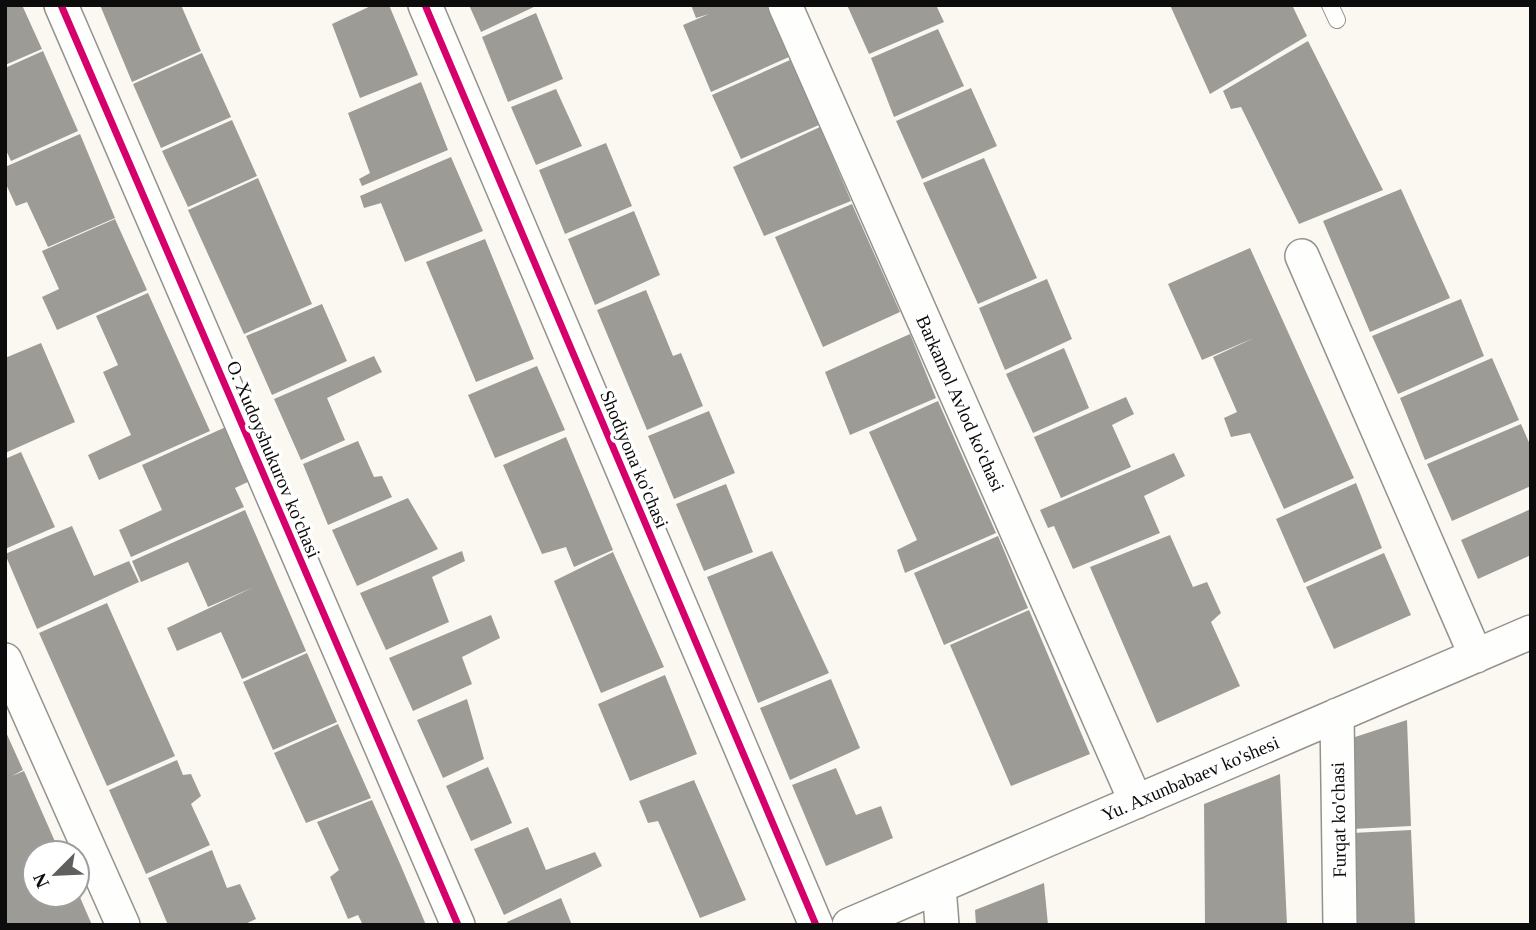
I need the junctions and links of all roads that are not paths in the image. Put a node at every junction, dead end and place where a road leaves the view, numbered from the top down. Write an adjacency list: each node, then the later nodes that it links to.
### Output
1 (61, 5): 12 (street, O. Xudoyshukurov ko'chasi)
2 (425, 5): 13 (street, Shodiyona ko'chasi)
3 (785, 5): 9 (street, Barkamol Avlod ko'chasi)
4 (1303, 256): 6 (street)
5 (1531, 632): 6 (street, Yu. Axunbabaev ko'shesi)
6 (1476, 656): 8 (street, Yu. Axunbabaev ko'shesi)
7 (5, 660): 11 (street)
8 (1337, 715): 9 (street, Yu. Axunbabaev ko'shesi); 16 (street, Furqat ko'chasi)
9 (1136, 802): 10 (street, Yu. Axunbabaev ko'shesi)
10 (939, 887): 14 (street, Yu. Axunbabaev ko'shesi); 15 (street)
11 (123, 925)
12 (458, 925)
13 (816, 925)
14 (849, 925)
15 (943, 925)
16 (1340, 925)

